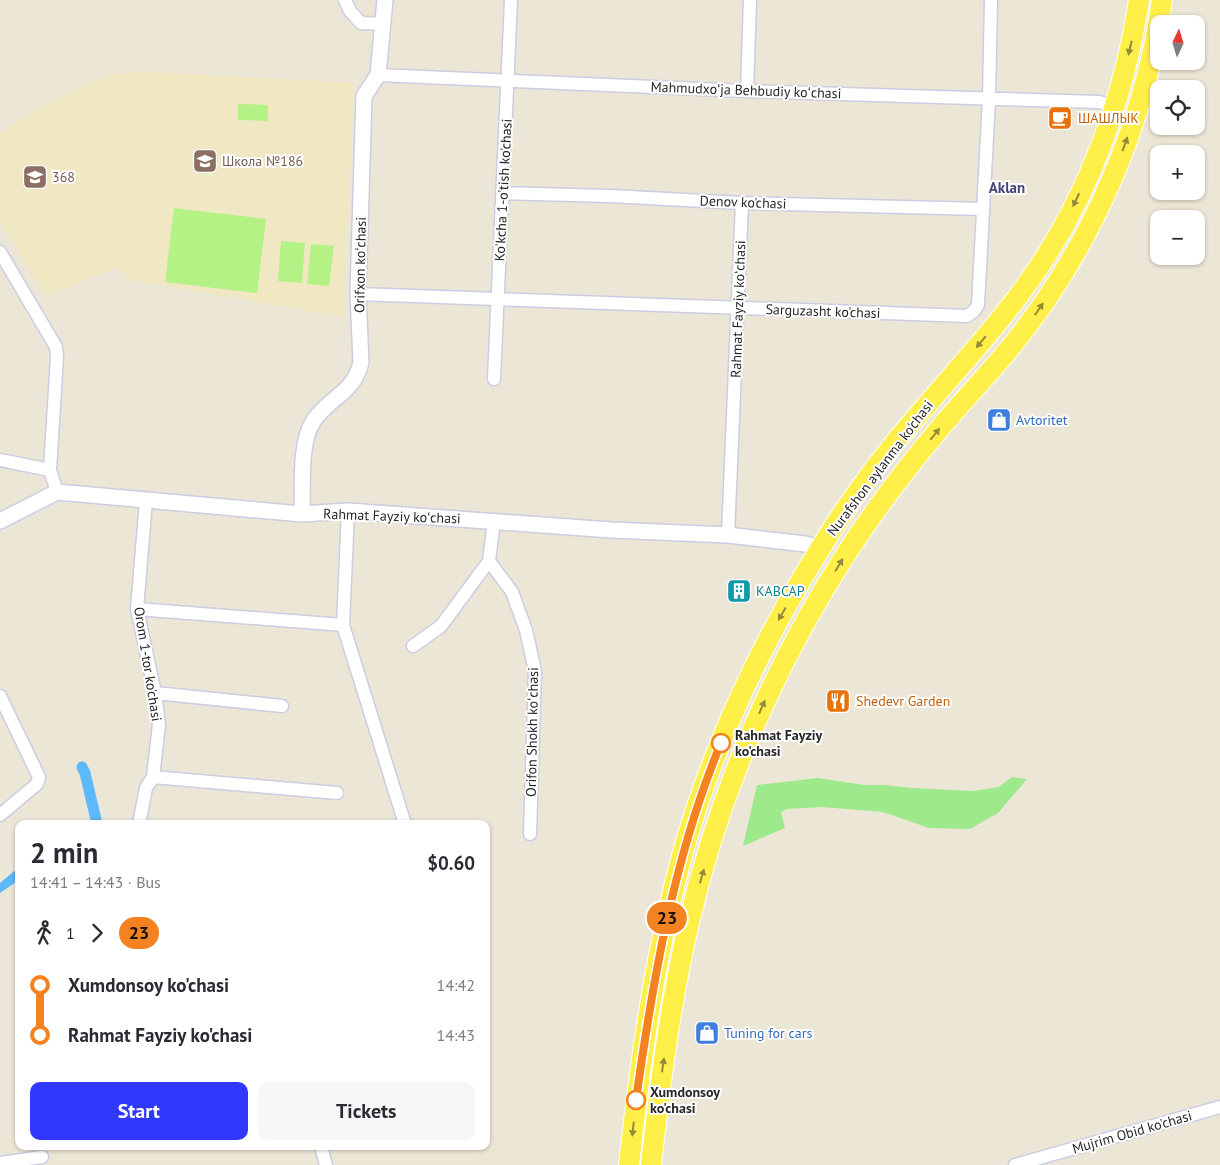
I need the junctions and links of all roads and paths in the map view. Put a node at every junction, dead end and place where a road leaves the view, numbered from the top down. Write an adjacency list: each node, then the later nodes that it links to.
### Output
1 (345, 0): 8 (street)
2 (385, 0): 8 (street, Orifxon koʻchasi)
3 (511, 0): 10 (street, Ko'kcha 1-o'tish ko'chasi)
4 (750, 0): 11 (street)
5 (992, 0): 12 (street, Sarguzasht ko'chasi)
6 (1139, 0): 13 (main road, Nurafshon aylanma ko'chasi, one-way to 13)
7 (1162, 0): 15 (main road, Nurafshon aylanma ko'chasi, one-way to 7)
8 (384, 24): 9 (street, Orifxon koʻchasi)
9 (378, 75): 10 (street, Mahmudxoʻja Behbudiy koʻchasi); 22 (street, Orifxon koʻchasi)
10 (508, 81): 11 (street, Mahmudxoʻja Behbudiy koʻchasi); 16 (street, Ko'kcha 1-o'tish ko'chasi)
11 (747, 91): 12 (street, Mahmudxoʻja Behbudiy koʻchasi)
12 (989, 99): 13 (street, Mahmudxoʻja Behbudiy koʻchasi); 18 (street, Sarguzasht ko'chasi)
13 (1114, 106): 14 (main road, Nurafshon aylanma ko'chasi)
14 (1091, 168): 15 (main road); 20 (main road, Nurafshon aylanma ko'chasi, one-way to 20)
15 (1111, 178): 21 (main road, Nurafshon aylanma ko'chasi)
16 (503, 193): 17 (street, Denov ko'chasi); 23 (street, Ko'kcha 1-o'tish ko'chasi)
17 (742, 203): 18 (street, Denov ko'chasi); 24 (street, Rahmat Fayziy koʻchasi)
18 (983, 209): 24 (street, Sarguzasht ko'chasi)
19 (0, 252): 27 (street)
20 (1033, 276): 21 (main road); 35 (main road, Nurafshon aylanma ko'chasi, one-way to 35)
21 (1052, 289): 45 (main road, Nurafshon aylanma ko'chasi, one-way to 21)
22 (358, 294): 23 (street, Sarguzasht ko'chasi); 31 (street, Orifxon koʻchasi)
23 (499, 300): 24 (street, Sarguzasht ko'chasi); 25 (street, Ko'kcha 1-o'tish ko'chasi)
24 (738, 308): 34 (street, Rahmat Fayziy koʻchasi)
25 (494, 379)
26 (0, 460): 27 (street)
27 (50, 470): 28 (street)
28 (57, 492): 29 (street, Rahmat Fayziy koʻchasi); 32 (street)
29 (146, 501): 31 (street, Rahmat Fayziy koʻchasi); 37 (street, Orom 1-tor ko'chasi)
30 (348, 512): 31 (street, Rahmat Fayziy koʻchasi); 33 (street, Rahmat Fayziy koʻchasi); 38 (street)
31 (302, 514)
32 (0, 521)
33 (494, 521): 34 (street, Rahmat Fayziy koʻchasi); 36 (street)
34 (728, 535): 35 (street, Rahmat Fayziy koʻchasi)
35 (820, 548): 43 (main road, Nurafshon aylanma ko'chasi, one-way to 43)
36 (489, 561): 39 (street); 50 (street, Orifon Shokh koʻchasi)
37 (137, 609): 38 (street); 40 (street, Orom 1-tor ko'chasi)
38 (343, 625): 49 (street)
39 (413, 646)
40 (155, 693): 42 (street); 44 (street, Orom 1-tor ko'chasi)
41 (0, 696): 47 (street)
42 (282, 706)
43 (708, 774): 45 (main road); 51 (main road, Nurafshon aylanma ko'chasi)
44 (153, 777): 46 (street); 48 (street, Orom 1-tor ko'chasi)
45 (733, 782): 52 (main road, Nurafshon aylanma ko'chasi, one-way to 45)
46 (336, 793)
47 (0, 815)
48 (140, 820)
49 (404, 820)
50 (530, 834)
51 (646, 1032): 52 (main road); 58 (main road, Nurafshon aylanma ko'chasi, one-way to 58)
52 (667, 1034): 59 (main road, Nurafshon aylanma ko'chasi, one-way to 52)
53 (1220, 1107): 60 (street, Mujrim Obid ko'chasi)
54 (322, 1150): 57 (street)
55 (42, 1157): 56 (street)
56 (0, 1163)
57 (326, 1165)
58 (629, 1165)
59 (651, 1165)
60 (1015, 1165)

